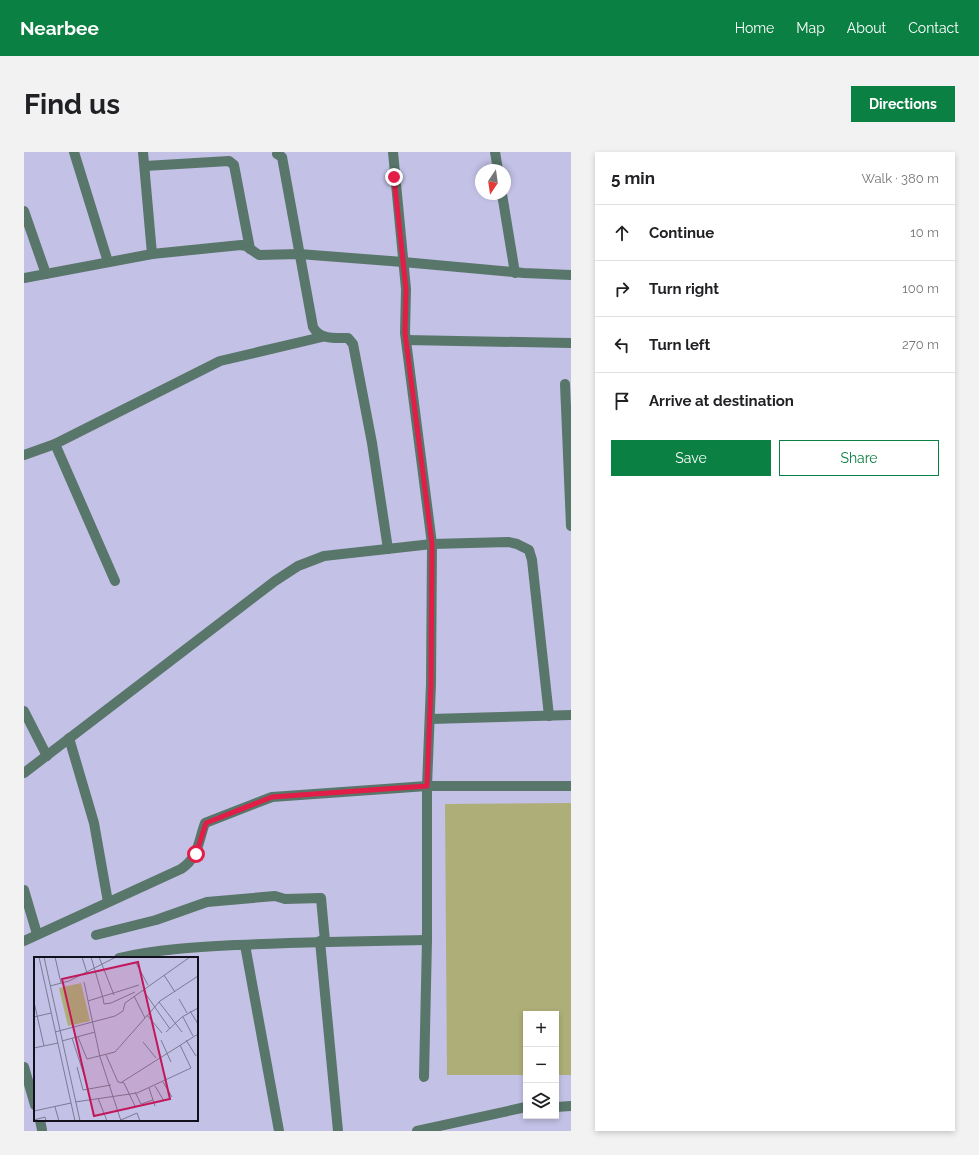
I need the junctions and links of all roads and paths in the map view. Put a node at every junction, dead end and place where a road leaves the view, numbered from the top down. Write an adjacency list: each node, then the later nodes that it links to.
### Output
1 (74, 152): 13 (street)
2 (144, 152): 7 (street)
3 (393, 152): 14 (street)
4 (495, 152): 6 (street)
5 (277, 154): 12 (street)
6 (497, 164)
7 (145, 166): 10 (street); 11 (street)
8 (503, 200): 15 (street)
9 (24, 211): 16 (street)
10 (250, 249): 11 (street); 12 (street)
11 (152, 254): 13 (street)
12 (298, 254): 14 (street); 19 (street)
13 (108, 262): 16 (street)
14 (403, 262): 15 (street); 20 (street)
15 (515, 273): 17 (street)
16 (46, 274): 18 (street)
17 (571, 275)
18 (24, 278)
19 (322, 337): 23 (street); 27 (street)
20 (406, 340): 21 (street); 26 (street)
21 (571, 343)
22 (565, 384): 25 (street)
23 (55, 444): 24 (street); 28 (street)
24 (24, 455)
25 (571, 526)
26 (432, 544): 27 (street); 30 (street); 32 (street)
27 (388, 549): 33 (street)
28 (115, 581)
29 (24, 711): 34 (street)
30 (549, 716): 31 (street); 32 (street)
31 (571, 716)
32 (430, 719): 36 (street)
33 (69, 738): 34 (street); 39 (street)
34 (46, 756): 35 (street)
35 (24, 773)
36 (427, 786): 37 (street); 39 (street); 42 (street)
37 (571, 786)
38 (24, 890): 40 (street)
39 (108, 902): 40 (street)
40 (37, 934): 43 (street)
41 (96, 935): 44 (street)
42 (426, 940): 44 (street); 48 (street)
43 (24, 941)
44 (322, 941): 45 (street); 54 (street)
45 (245, 945): 46 (street); 53 (street)
46 (123, 957)
47 (24, 1067): 49 (street)
48 (424, 1077)
49 (34, 1102)
50 (559, 1106): 51 (street)
51 (571, 1106)
52 (523, 1108): 55 (street)
53 (279, 1131)
54 (338, 1131)
55 (417, 1131)

